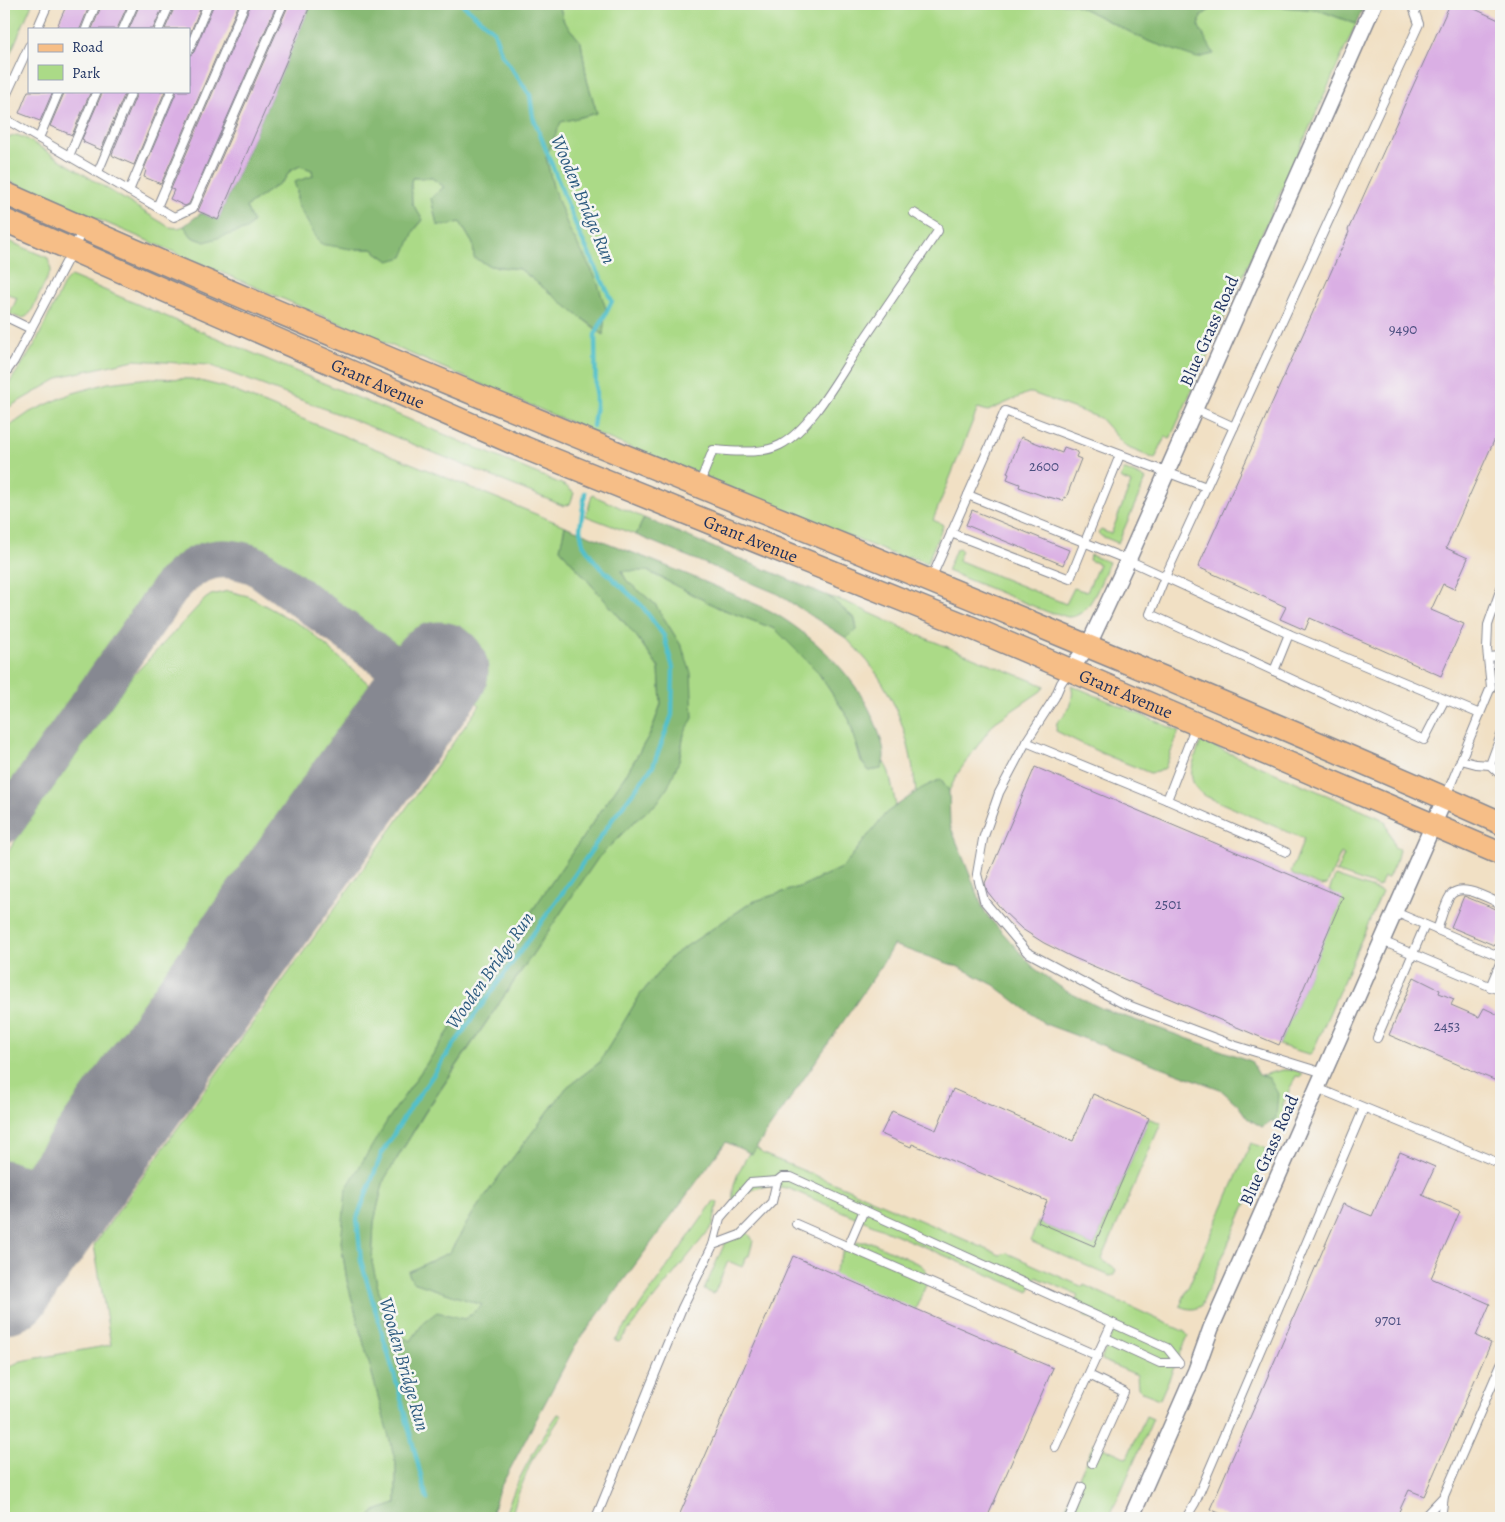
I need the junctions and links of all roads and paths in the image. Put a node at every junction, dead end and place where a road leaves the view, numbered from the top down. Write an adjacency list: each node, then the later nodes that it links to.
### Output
1 (48, 4): 10 (lane)
2 (96, 4): 11 (lane)
3 (134, 4): 12 (lane)
4 (170, 4): 13 (lane)
5 (208, 4): 15 (lane)
6 (245, 4): 28 (lane)
7 (283, 4): 28 (lane)
8 (1374, 4): 36 (street, Blue Grass Road)
9 (1412, 4): 37 (lane)
10 (37, 28)
11 (86, 28)
12 (123, 28)
13 (159, 28)
14 (28, 48): 20 (lane)
15 (190, 48)
16 (59, 92): 23 (lane)
17 (97, 92): 24 (lane)
18 (132, 92): 25 (lane)
19 (171, 92): 26 (lane)
20 (4, 100)
21 (4, 110): 22 (lane)
22 (5, 123): 23 (lane)
23 (39, 138): 24 (lane)
24 (69, 156): 25 (lane)
25 (98, 172): 26 (lane)
26 (129, 191): 28 (lane)
27 (4, 193): 31 (main road, Grant Avenue)
28 (157, 207)
29 (914, 213): 40 (lane)
30 (4, 220): 32 (main road, Grant Avenue)
31 (84, 229): 32 (lane); 40 (main road, Grant Avenue)
32 (73, 251): 34 (lane); 53 (main road, Grant Avenue)
33 (4, 316): 34 (lane)
34 (31, 329): 35 (lane)
35 (4, 375)
36 (1195, 409): 37 (lane); 39 (street, Blue Grass Road)
37 (1234, 427): 41 (lane)
38 (1120, 455): 39 (lane); 42 (lane); 44 (lane)
39 (1166, 473): 41 (lane); 45 (street, Blue Grass Road)
40 (698, 487): 47 (main road, Grant Avenue)
41 (1206, 487): 46 (lane)
42 (968, 495): 43 (lane); 44 (lane)
43 (952, 533): 44 (lane); 47 (lane)
44 (1084, 542): 45 (lane)
45 (1128, 560): 46 (lane); 50 (street, Blue Grass Road)
46 (1165, 577): 49 (lane); 54 (lane)
47 (930, 581): 50 (main road, Grant Avenue)
48 (1501, 590): 52 (lane)
49 (1289, 634): 54 (lane); 55 (lane)
50 (1088, 646): 53 (street, Blue Grass Road); 63 (main road, Grant Avenue)
51 (1501, 656): 52 (lane)
52 (1488, 657): 56 (lane)
53 (1070, 670): 57 (main road, Grant Avenue); 59 (lane)
54 (1274, 671): 55 (lane)
55 (1444, 701): 56 (lane)
56 (1480, 714): 60 (lane)
57 (1196, 724): 64 (lane); 66 (main road, Grant Avenue)
58 (1501, 735): 61 (lane)
59 (1026, 742): 64 (lane); 80 (lane)
60 (1461, 760): 61 (lane); 63 (lane)
61 (1490, 764): 62 (lane)
62 (1501, 775)
63 (1445, 798): 65 (main road, Grant Avenue); 66 (street, Blue Grass Road)
64 (1167, 800): 67 (lane)
65 (1501, 822)
66 (1434, 824): 68 (main road, Grant Avenue); 70 (street, Blue Grass Road)
67 (1286, 852)
68 (1501, 854)
69 (1501, 904): 72 (lane)
70 (1395, 912): 71 (lane); 73 (street, Blue Grass Road)
71 (1425, 925): 72 (lane); 74 (lane)
72 (1437, 930): 75 (lane)
73 (1382, 941): 74 (lane); 80 (street, Blue Grass Road)
74 (1413, 954): 77 (lane); 79 (lane)
75 (1501, 957)
76 (1501, 962): 77 (lane)
77 (1490, 987): 78 (lane)
78 (1501, 991)
79 (1377, 1038)
80 (1324, 1073): 81 (street, Blue Grass Road)
81 (1317, 1088): 82 (lane); 94 (street, Blue Grass Road)
82 (1364, 1108): 83 (lane); 103 (lane)
83 (1501, 1164)
84 (777, 1181): 85 (lane); 87 (lane); 87 (lane)
85 (864, 1210): 88 (lane); 89 (lane)
86 (796, 1224): 88 (lane)
87 (713, 1245): 100 (lane)
88 (848, 1247): 91 (lane)
89 (1112, 1323): 90 (lane); 92 (lane)
90 (1106, 1338): 91 (lane); 92 (lane)
91 (1098, 1356): 95 (lane)
92 (1179, 1364): 94 (lane)
93 (1501, 1364): 99 (lane)
94 (1196, 1370): 102 (street, Blue Grass Road)
95 (1089, 1374): 96 (lane); 97 (lane)
96 (1054, 1447)
97 (1092, 1463)
98 (1082, 1487): 101 (lane)
99 (1444, 1496): 104 (lane); 105 (lane)
100 (596, 1518)
101 (1069, 1518)
102 (1131, 1518)
103 (1186, 1518)
104 (1423, 1518)
105 (1441, 1518)

